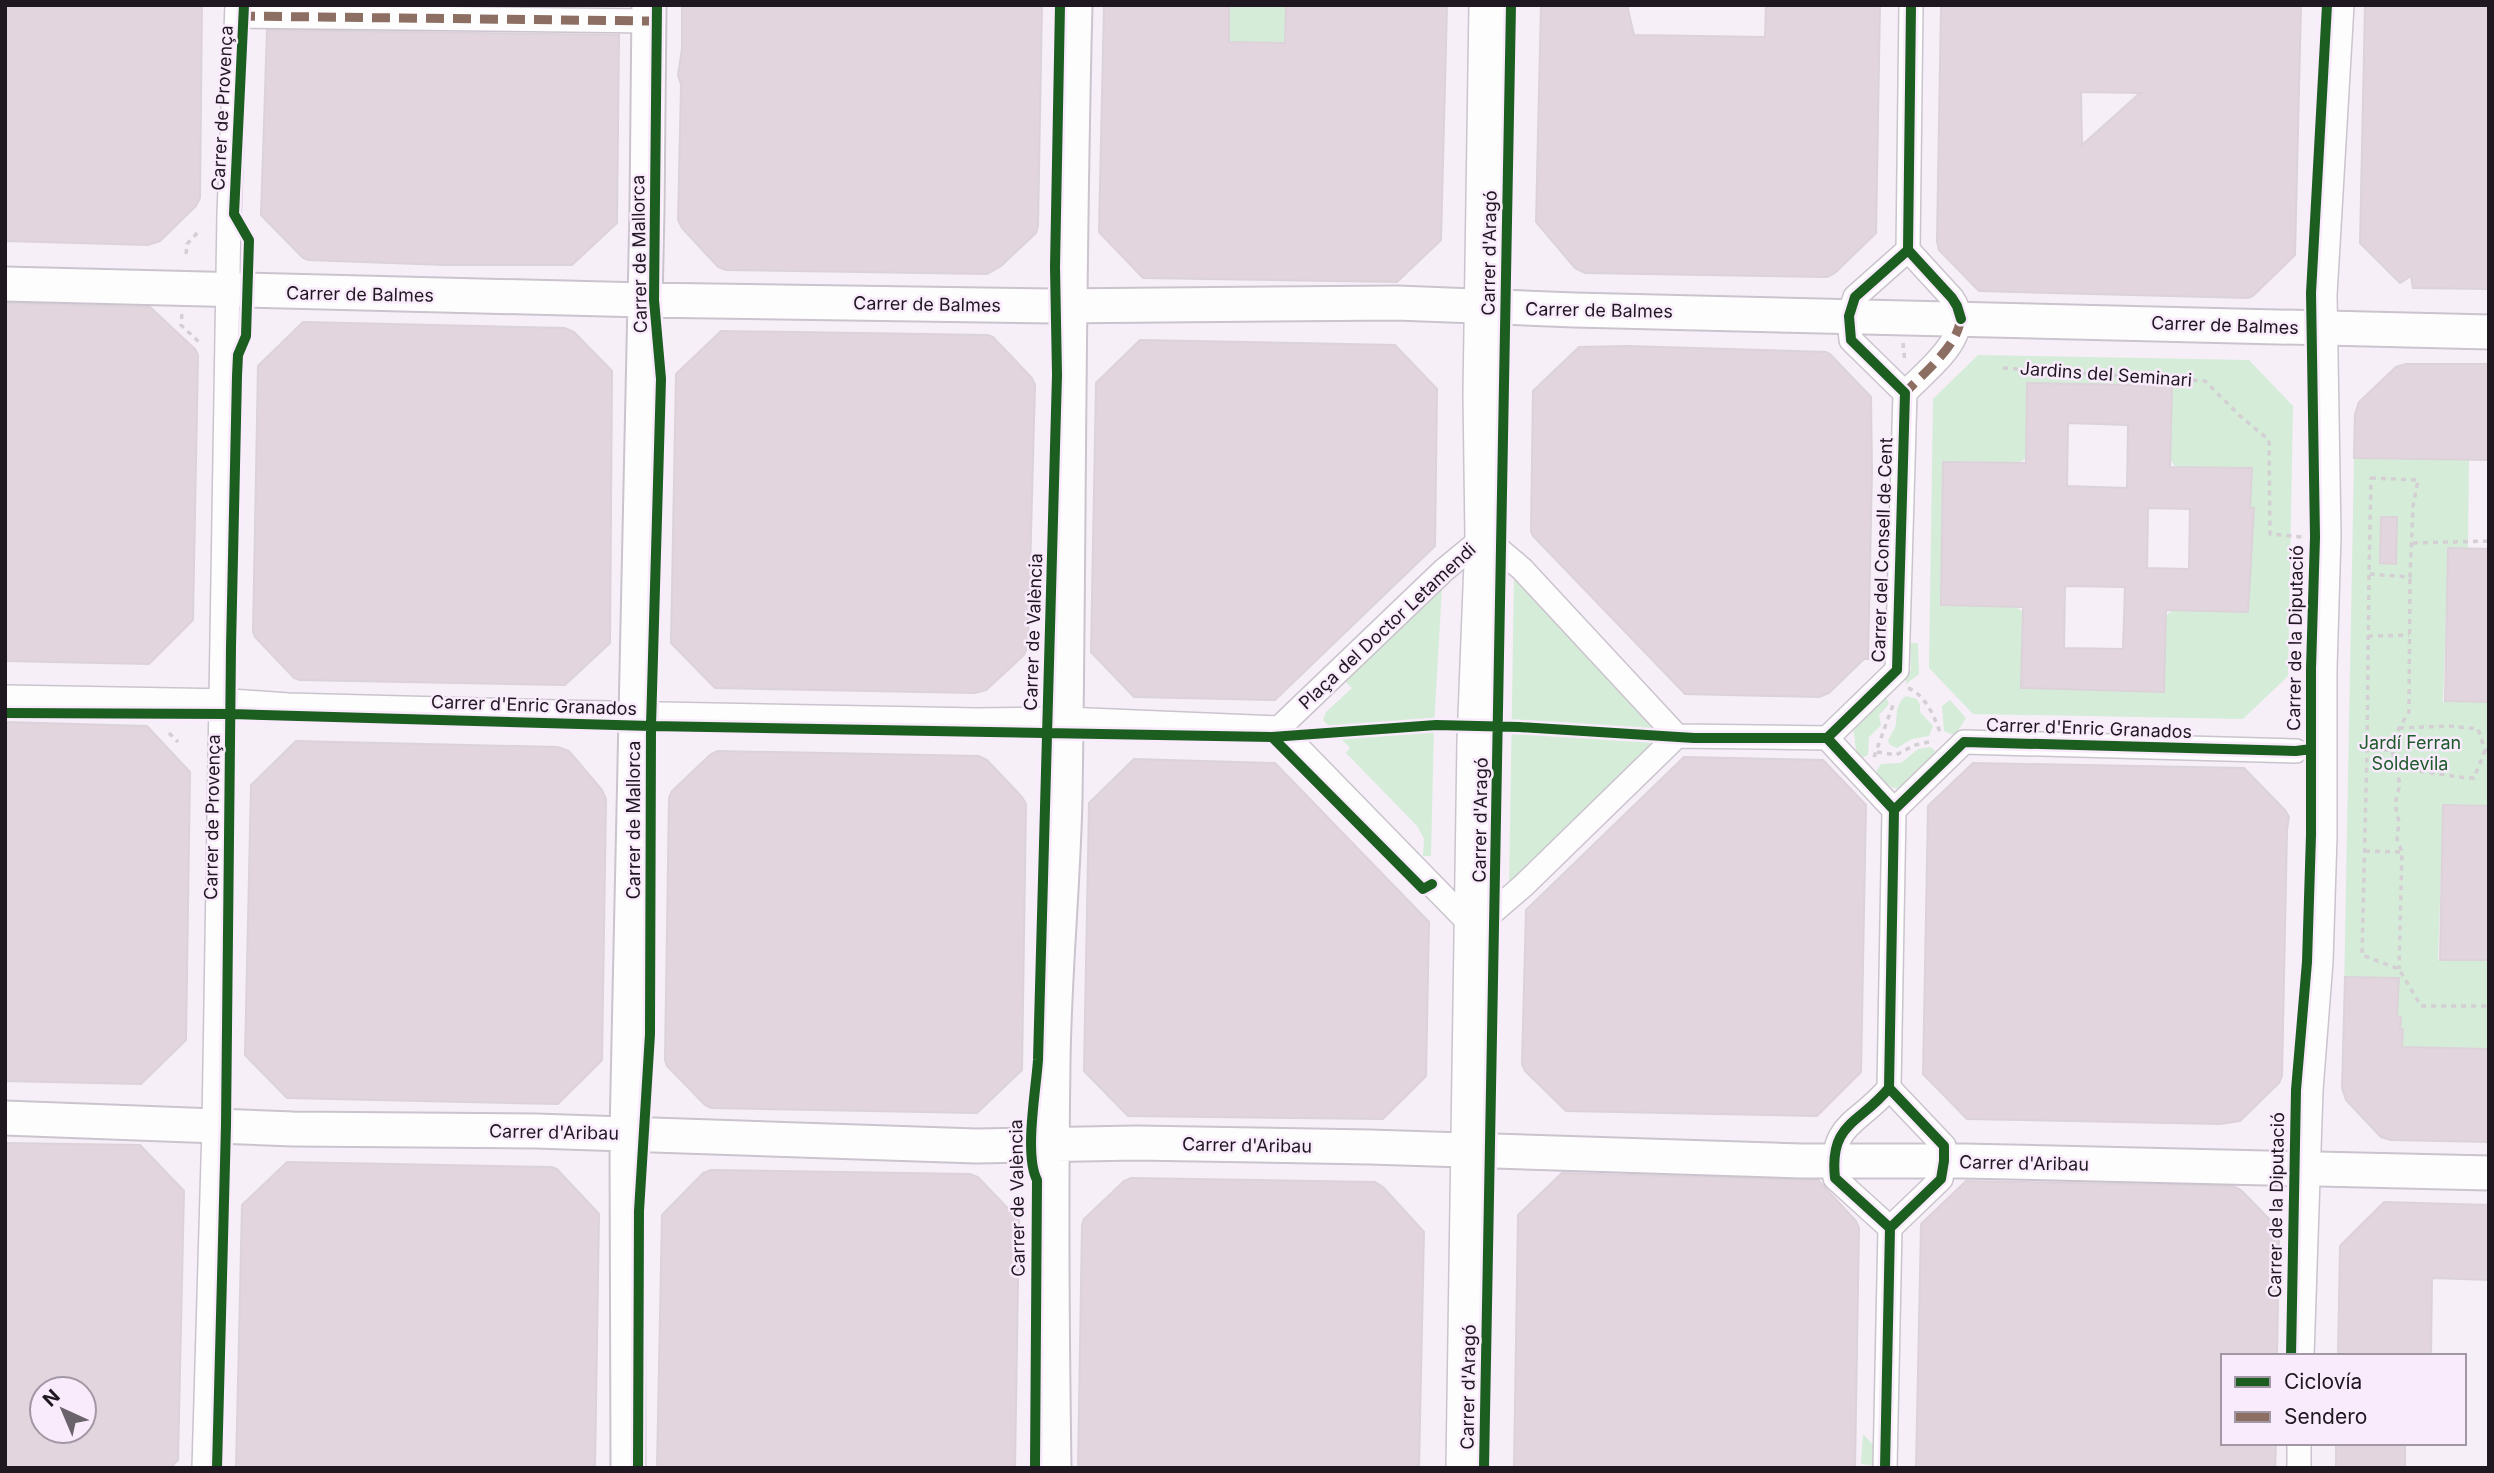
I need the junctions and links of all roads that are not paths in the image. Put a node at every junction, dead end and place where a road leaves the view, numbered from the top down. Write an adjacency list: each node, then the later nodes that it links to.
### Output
1 (1075, 5): 11 (main road, Carrer de València)
2 (1488, 5): 12 (main road, Carrer d'Aragó)
3 (1911, 5): 7 (street)
4 (2342, 5): 14 (street, Carrer de la Diputació)
5 (237, 11): 6 (street); 9 (street, Carrer de Provença)
6 (649, 13): 10 (main road, Carrer de Mallorca)
7 (1900, 257): 13 (street); 15 (street)
8 (5, 284): 9 (main road, Carrer de Balmes)
9 (228, 290): 10 (main road, Carrer de Balmes); 20 (street, Carrer de Provença)
10 (645, 300): 11 (main road, Carrer de Balmes); 21 (main road, Carrer de Mallorca)
11 (1069, 306): 12 (main road, Carrer de Balmes); 22 (main road, Carrer de València)
12 (1483, 307): 13 (main road, Carrer de Balmes); 18 (main road, Carrer d'Aragó)
13 (1849, 316): 15 (main road, Carrer de Balmes); 17 (street)
14 (2325, 327): 15 (main road, Carrer de Balmes); 16 (main road, Carrer de Balmes); 37 (street, Carrer de la Diputació)
15 (1958, 329): 17 (street)
16 (2489, 332)
17 (1905, 393): 25 (street, Carrer del Consell de Cent)
18 (1484, 537): 23 (street, Plaça del Doctor Letamendi); 24 (street, Plaça del Doctor Letamendi); 28 (main road, Carrer d'Aragó)
19 (5, 697): 20 (street, Carrer d'Enric Granados)
20 (220, 701): 21 (street, Carrer d'Enric Granados); 31 (street, Carrer de Provença)
21 (635, 712): 22 (street, Carrer d'Enric Granados); 32 (main road, Carrer de Mallorca)
22 (1065, 719): 23 (street, Carrer d'Enric Granados); 33 (main road, Carrer de València)
23 (1279, 727): 28 (street)
24 (1678, 736): 25 (street); 28 (street)
25 (1827, 738): 27 (street)
26 (2295, 751): 27 (street, Carrer d'Enric Granados)
27 (1894, 810): 29 (street)
28 (1474, 928): 34 (main road, Carrer d'Aragó)
29 (1889, 1088): 35 (street); 36 (street)
30 (5, 1118): 31 (main road, Carrer d'Aribau)
31 (214, 1126): 32 (main road, Carrer d'Aribau); 42 (street, Carrer de Provença)
32 (627, 1134): 33 (main road, Carrer d'Aribau); 43 (main road, Carrer de Mallorca)
33 (1053, 1143): 34 (main road, Carrer d'Aribau); 44 (main road, Carrer de València)
34 (1470, 1150): 35 (main road, Carrer d'Aribau); 45 (main road, Carrer d'Aragó)
35 (1835, 1161): 36 (main road, Carrer d'Aribau); 39 (street)
36 (1944, 1161): 37 (main road, Carrer d'Aribau); 39 (street)
37 (2308, 1170): 38 (main road, Carrer d'Aribau); 40 (street, Carrer de la Diputació)
38 (2489, 1173)
39 (1890, 1228): 46 (street)
40 (2302, 1354)
41 (2299, 1445): 47 (street)
42 (204, 1468)
43 (628, 1468)
44 (1054, 1468)
45 (1465, 1468)
46 (1885, 1468)
47 (2299, 1468)

